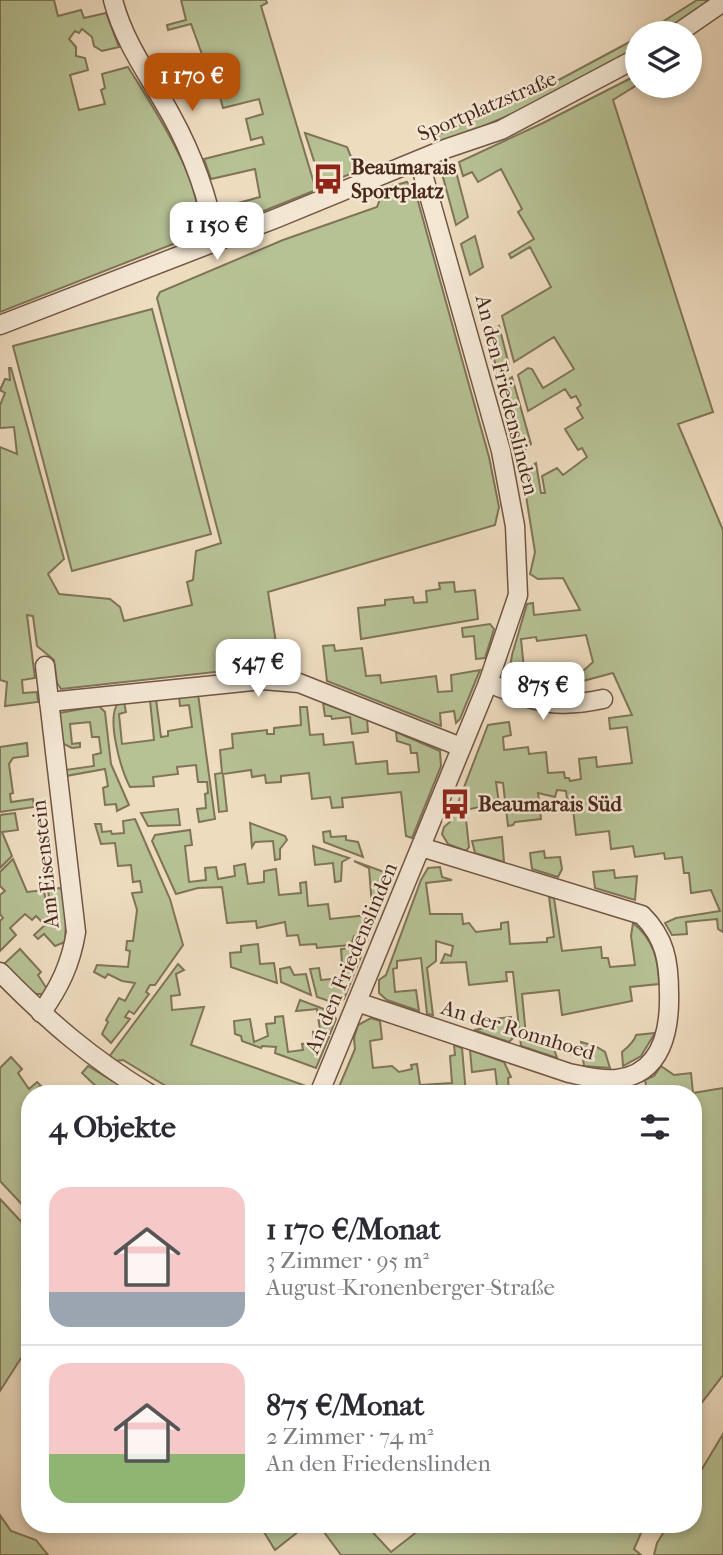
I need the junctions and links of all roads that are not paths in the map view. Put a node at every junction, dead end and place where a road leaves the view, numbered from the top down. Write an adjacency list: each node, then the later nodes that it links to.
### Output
1 (113, 0): 6 (street)
2 (723, 2): 3 (street)
3 (695, 21)
4 (625, 64): 5 (street, Sportplatzstraße)
5 (419, 160): 6 (street, Sportplatzstraße); 9 (street, An den Friedenslinden)
6 (216, 241): 7 (street, Sportplatzstraße)
7 (0, 325)
8 (45, 666): 11 (street, Am Eisenstein)
9 (488, 683): 10 (street); 12 (street, An den Friedenslinden)
10 (603, 699)
11 (49, 702): 12 (street); 16 (street, Am Eisenstein)
12 (461, 747): 13 (street, An den Friedenslinden)
13 (421, 848): 15 (street, An den Friedenslinden); 15 (street, An der Ronnhoed)
14 (0, 972): 16 (street)
15 (358, 1002): 18 (street, An den Friedenslinden)
16 (41, 1013): 17 (street)
17 (135, 1085)
18 (323, 1085)

